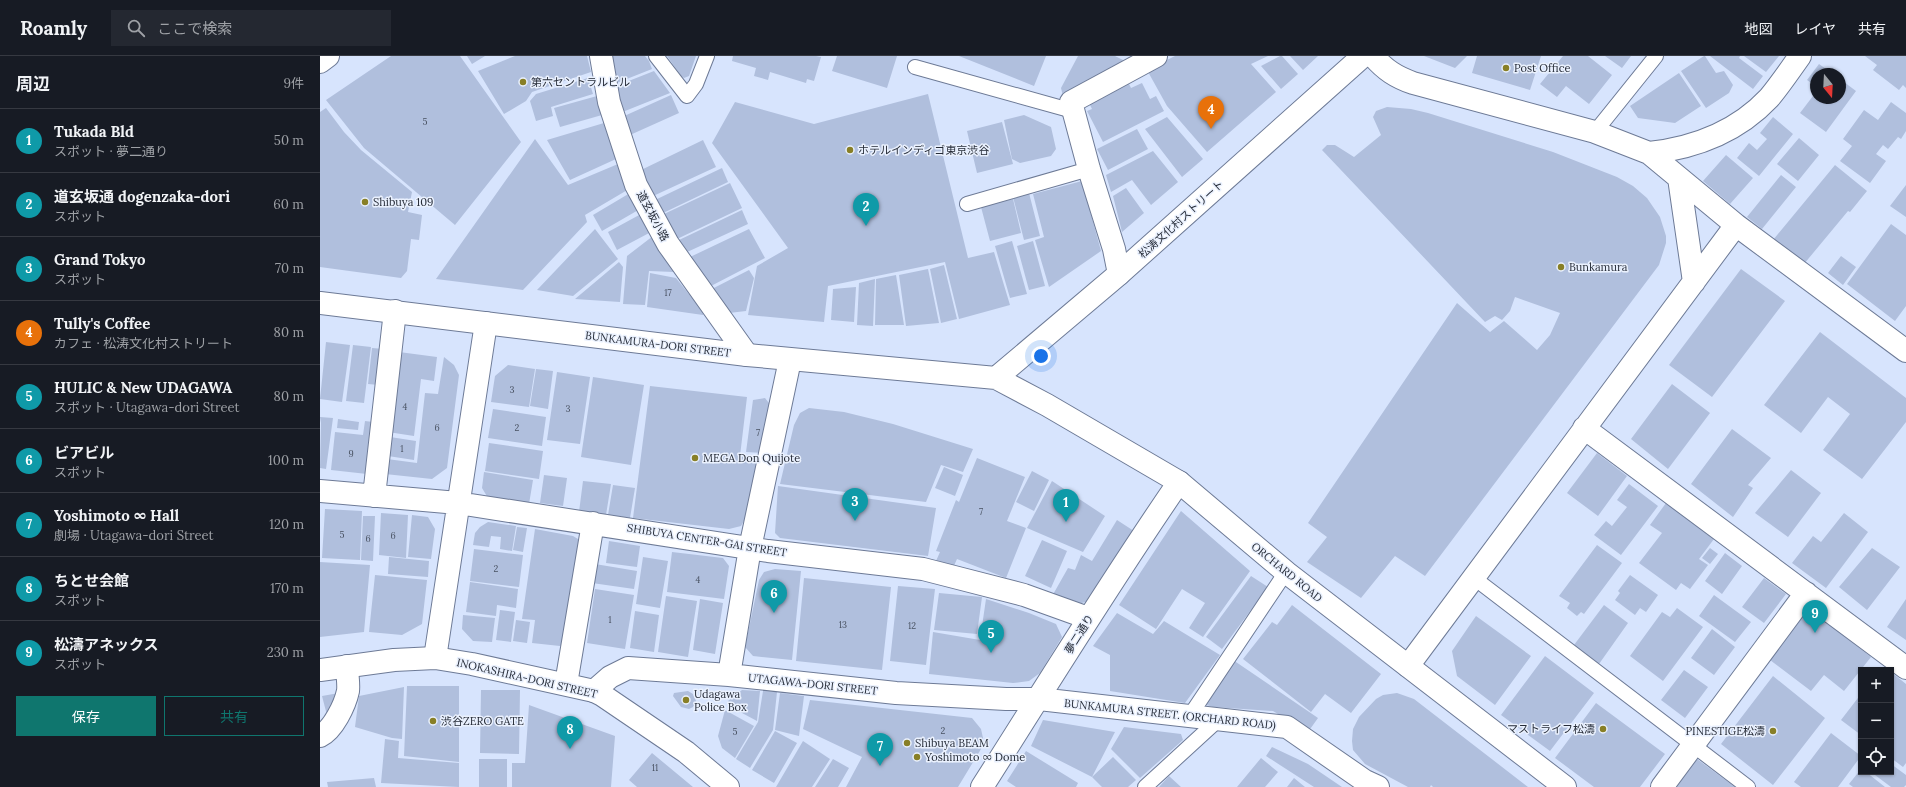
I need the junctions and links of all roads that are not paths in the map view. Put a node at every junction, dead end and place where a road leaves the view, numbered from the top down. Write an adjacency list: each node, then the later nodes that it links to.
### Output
1 (328, 56): 10 (street)
2 (601, 56): 25 (street, 道玄坂小路)
3 (656, 56): 4 (lane)
4 (707, 56)
5 (1363, 56): 19 (street, 松涛文化村ストリート)
6 (1373, 56): 13 (street)
7 (1656, 56): 13 (lane)
8 (1800, 56): 14 (street)
9 (1150, 57): 12 (street)
10 (320, 62)
11 (915, 67): 12 (lane)
12 (1073, 111): 15 (street)
13 (1595, 132): 14 (street)
14 (1649, 154): 16 (street)
15 (1089, 170): 17 (lane); 19 (street)
16 (1679, 178): 18 (street); 20 (street)
17 (967, 204)
18 (1736, 225): 20 (street); 24 (street)
19 (1119, 274): 27 (street, 松涛文化村ストリート)
20 (1694, 282): 28 (street)
21 (320, 303): 22 (street, BUNKAMURA-DORI STREET)
22 (395, 311): 23 (street, BUNKAMURA-DORI STREET); 31 (street)
23 (486, 323): 25 (street, BUNKAMURA-DORI STREET); 32 (street)
24 (1906, 351)
25 (747, 355): 26 (street, BUNKAMURA-DORI STREET)
26 (790, 360): 27 (street, BUNKAMURA-DORI STREET); 34 (street)
27 (996, 378): 29 (street, ORCHARD ROAD)
28 (1584, 428): 36 (street); 37 (street)
29 (1179, 482): 35 (street, ORCHARD ROAD); 38 (street, 夢二通り)
30 (320, 491): 31 (street, SHIBUYA CENTER-GAI STREET)
31 (374, 496): 32 (street, SHIBUYA CENTER-GAI STREET)
32 (458, 503): 33 (street, SHIBUYA CENTER-GAI STREET); 39 (street)
33 (593, 523): 34 (street, SHIBUYA CENTER-GAI STREET); 45 (street)
34 (750, 548): 38 (street, SHIBUYA CENTER-GAI STREET); 44 (street)
35 (1286, 572): 41 (street, ORCHARD ROAD); 48 (lane)
36 (1474, 578): 41 (street); 51 (lane)
37 (1806, 593): 42 (street); 51 (street)
38 (1088, 618): 47 (street, 夢二通り)
39 (436, 658): 40 (street, INOKASHIRA-DORI STREET); 45 (street, INOKASHIRA-DORI STREET)
40 (346, 666): 43 (street, INOKASHIRA-DORI STREET); 50 (street)
41 (1408, 666): 56 (street, ORCHARD ROAD)
42 (1906, 668)
43 (320, 670)
44 (729, 675): 46 (street, UTAGAWA-DORI STREET); 47 (street, UTAGAWA-DORI STREET)
45 (566, 684): 46 (street, INOKASHIRA-DORI STREET)
46 (594, 691): 54 (street, INOKASHIRA-DORI STREET)
47 (1039, 699): 48 (street, BUNKAMURA STREET. (ORCHARD ROAD)); 52 (street, 夢二通り)
48 (1189, 717): 49 (street, BUNKAMURA STREET. (ORCHARD ROAD))
49 (1218, 720): 53 (street, BUNKAMURA STREET. (ORCHARD ROAD)); 55 (lane)
50 (320, 736)
51 (1693, 746): 57 (street); 58 (lane)
52 (988, 785)
53 (1368, 785)
54 (728, 787)
55 (1144, 787)
56 (1565, 787)
57 (1662, 787)
58 (1748, 787)

